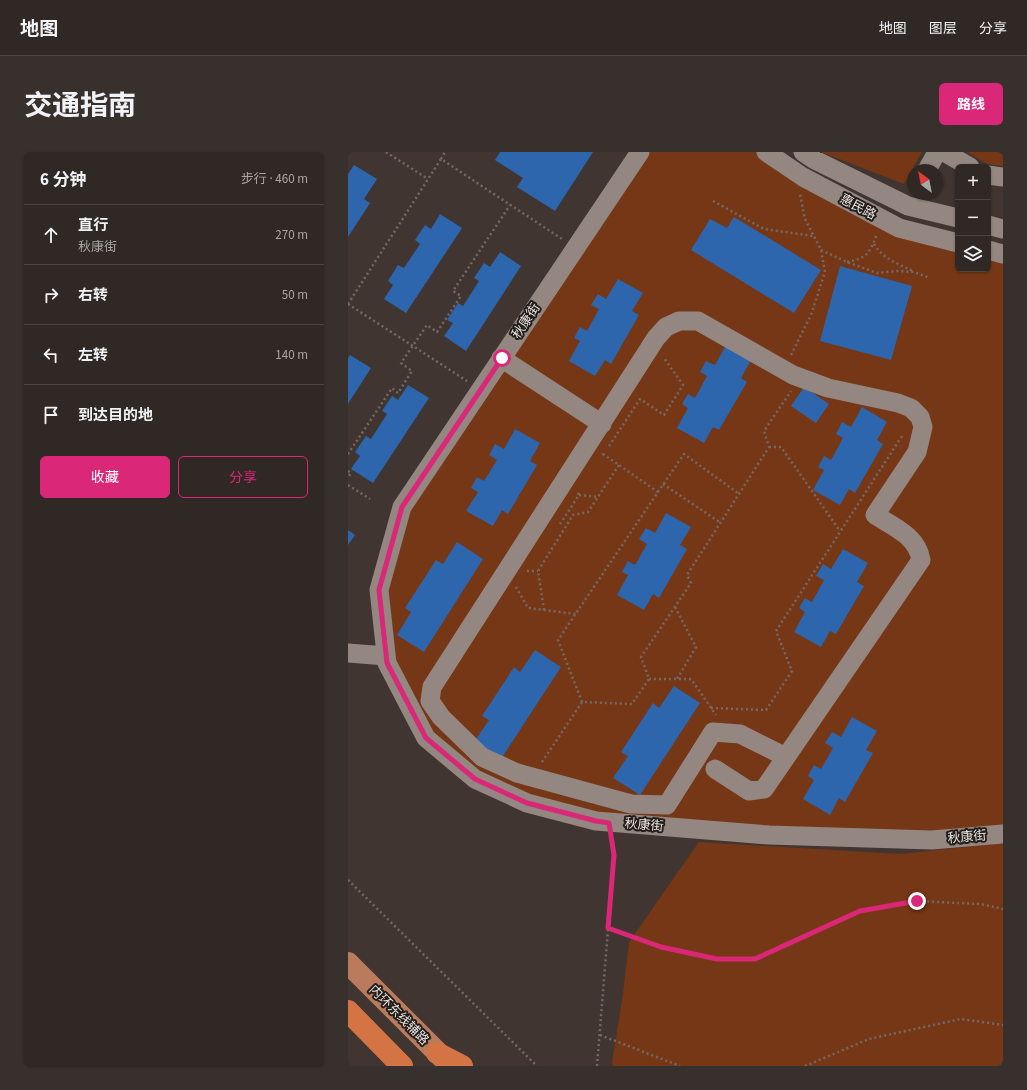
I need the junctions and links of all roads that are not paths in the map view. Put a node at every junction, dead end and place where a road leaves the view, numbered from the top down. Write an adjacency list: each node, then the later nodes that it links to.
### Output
1 (640, 152): 18 (street, 秋康街)
2 (766, 152): 15 (street, 惠民路)
3 (803, 152): 10 (street, 惠民路)
4 (937, 152): 6 (street)
5 (944, 152): 7 (street)
6 (930, 164)
7 (965, 164)
8 (991, 175): 9 (street)
9 (1003, 177)
10 (907, 198)
11 (911, 200): 12 (street, 惠民路)
12 (955, 217)
13 (991, 227): 14 (street)
14 (1003, 229)
15 (955, 242)
16 (991, 251): 17 (street)
17 (1003, 254)
18 (502, 358): 19 (street); 21 (street, 秋康街)
19 (602, 424): 22 (street); 22 (street)
20 (348, 653): 21 (street)
21 (386, 656): 24 (street, 秋康街)
22 (786, 757): 23 (street)
23 (715, 769)
24 (1003, 834)
25 (348, 963): 27 (main road, 内环东线辅路)
26 (348, 1012): 28 (highway)
27 (444, 1060): 29 (highway)
28 (402, 1066)
29 (462, 1066)

